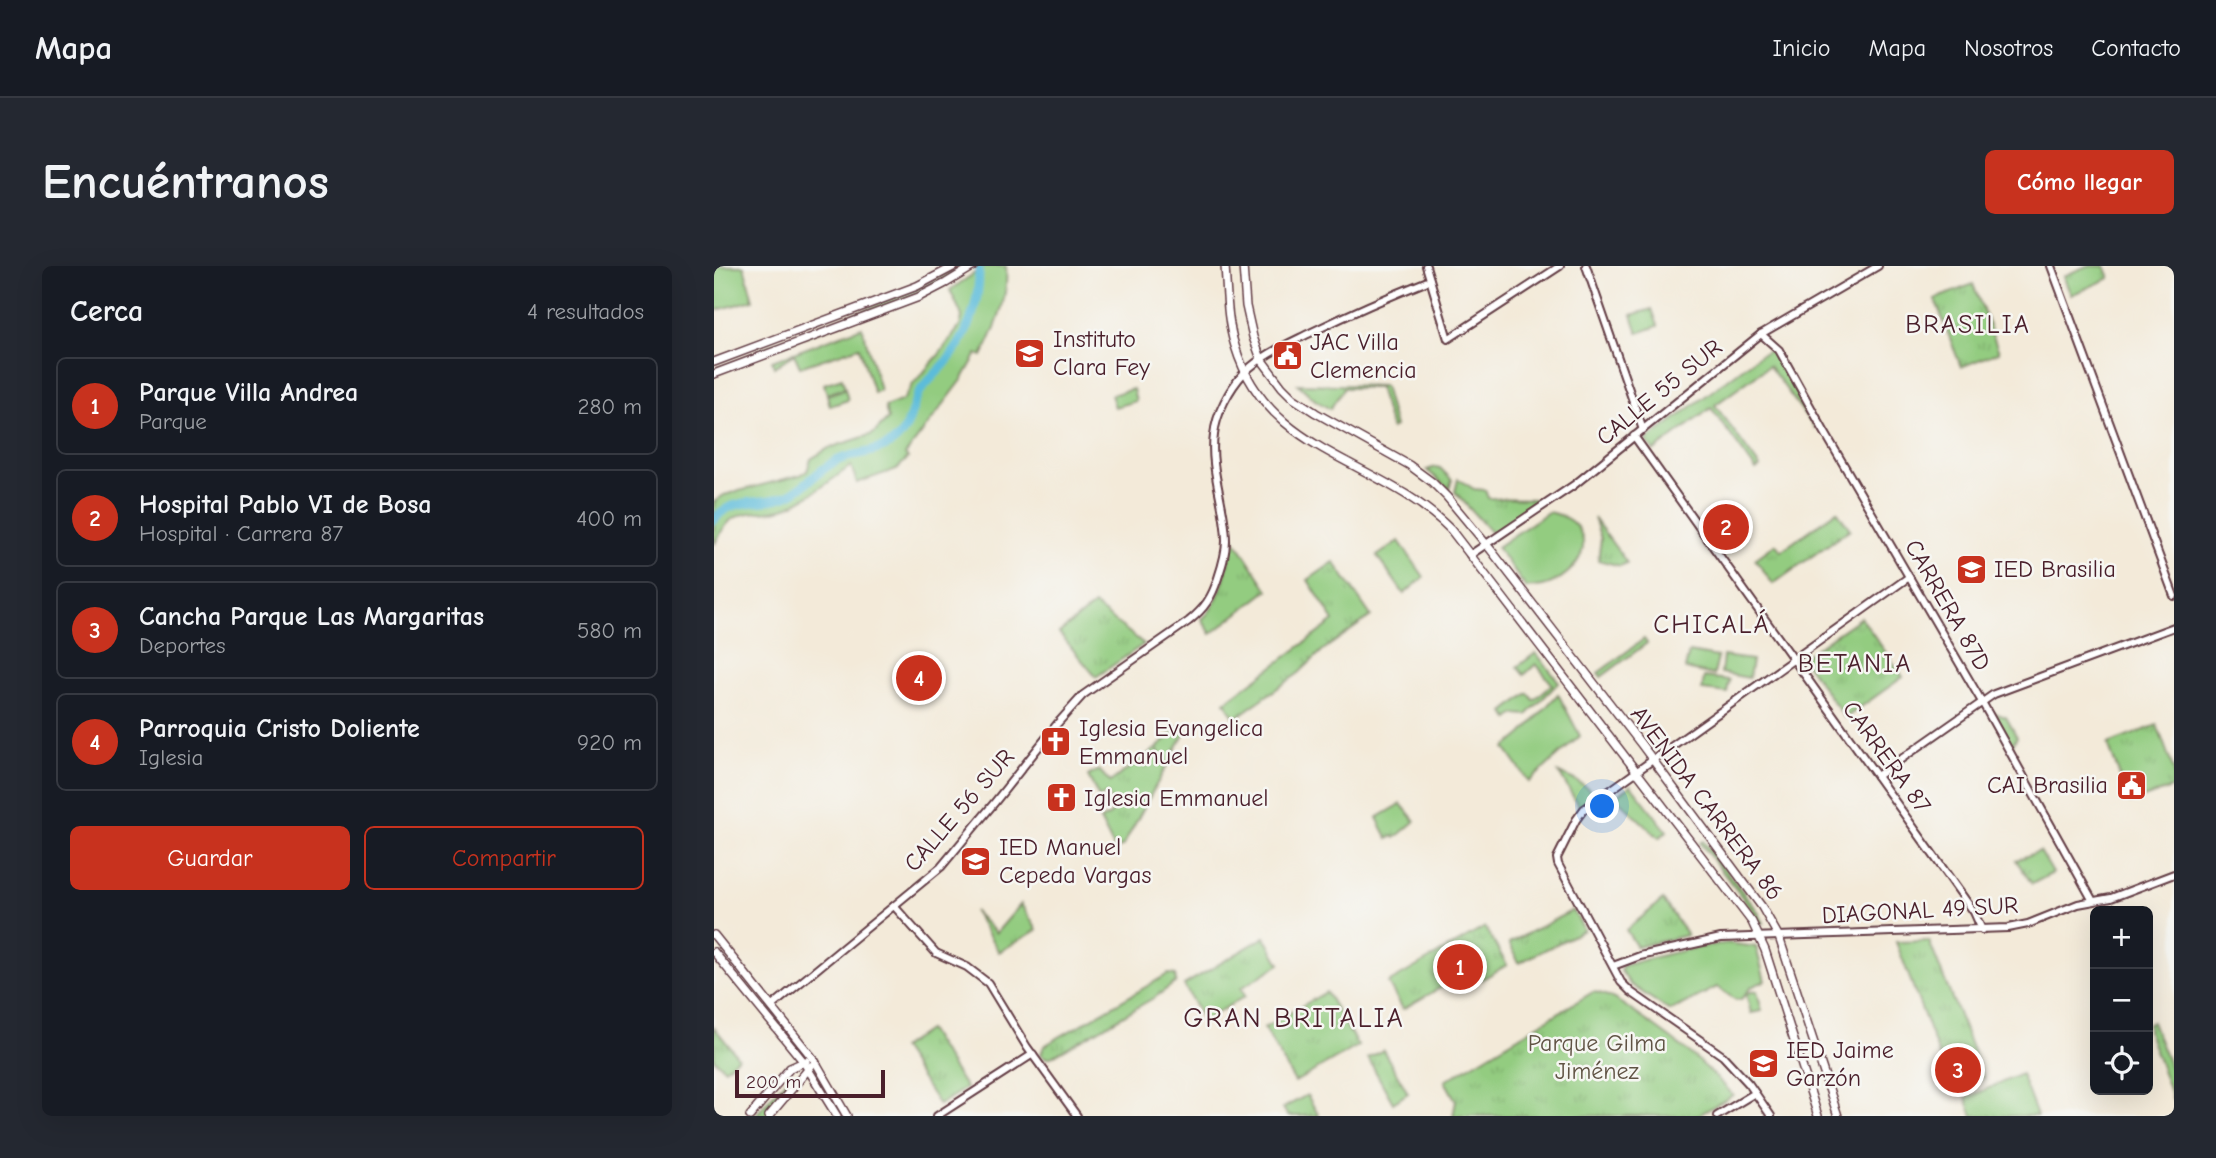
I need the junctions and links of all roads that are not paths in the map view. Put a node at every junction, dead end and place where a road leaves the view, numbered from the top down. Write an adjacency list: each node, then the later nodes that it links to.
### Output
1 (955, 266): 13 (main road)
2 (974, 266): 15 (main road)
3 (1225, 266): 14 (main road, AVENIDA CARRERA 86)
4 (1243, 266): 12 (main road, AVENIDA CARRERA 86)
5 (1426, 266): 10 (street)
6 (1560, 266): 10 (street)
7 (1586, 266): 16 (street)
8 (1878, 266): 11 (street, CALLE 55 SUR)
9 (2051, 266): 21 (street)
10 (1430, 279): 12 (street, CALLE 56 SUR)
11 (1761, 334): 16 (street, CALLE 55 SUR); 20 (street, CARRERA 87D)
12 (1261, 359): 14 (street, CALLE 56 SUR); 18 (main road, AVENIDA CARRERA 86)
13 (714, 362)
14 (1245, 373): 19 (main road, AVENIDA CARRERA 86); 30 (street, CALLE 56 SUR)
15 (714, 374)
16 (1643, 429): 17 (street, CALLE 55 SUR)
17 (1634, 436): 18 (street, CALLE 55 SUR); 23 (street, CARRERA 87)
18 (1486, 544): 19 (street, CALLE 55 SUR); 25 (main road, AVENIDA CARRERA 86)
19 (1470, 555): 26 (main road, AVENIDA CARRERA 86)
20 (1909, 577): 23 (street); 24 (street, CARRERA 87D)
21 (2174, 597)
22 (2174, 627): 24 (street)
23 (1794, 659): 25 (street); 27 (street, CARRERA 87)
24 (1982, 702): 27 (street); 29 (street, CARRERA 87D)
25 (1653, 760): 26 (street); 34 (main road, AVENIDA CARRERA 86)
26 (1636, 772): 33 (main road, AVENIDA CARRERA 86); 36 (street)
27 (1877, 776): 31 (street, CARRERA 87)
28 (2174, 874): 29 (street, DIAGONAL 49 SUR)
29 (2093, 901): 31 (street, DIAGONAL 49 SUR)
30 (894, 906): 37 (street, CALLE 56 SUR); 39 (street)
31 (1982, 930): 34 (street, DIAGONAL 49 SUR)
32 (714, 935): 37 (main road)
33 (1760, 937): 34 (street, DIAGONAL 49 SUR); 36 (street, DIAGONAL 49 SUR); 53 (main road, AVENIDA CARRERA 86)
34 (1779, 937): 54 (main road, AVENIDA CARRERA 86)
35 (714, 953): 38 (main road)
36 (1613, 966): 44 (street)
37 (772, 1006): 41 (main road)
38 (793, 1048): 40 (main road); 43 (main road)
39 (1033, 1054): 49 (street); 50 (street)
40 (803, 1061): 41 (main road); 42 (main road); 43 (main road)
41 (815, 1061): 42 (main road); 48 (main road)
42 (808, 1069): 46 (main road); 47 (main road)
43 (787, 1072): 45 (main road)
44 (1755, 1093): 51 (street); 52 (street)
45 (750, 1116)
46 (769, 1116)
47 (837, 1116)
48 (847, 1116)
49 (937, 1116)
50 (1077, 1116)
51 (1717, 1116)
52 (1771, 1116)
53 (1818, 1116)
54 (1838, 1116)

